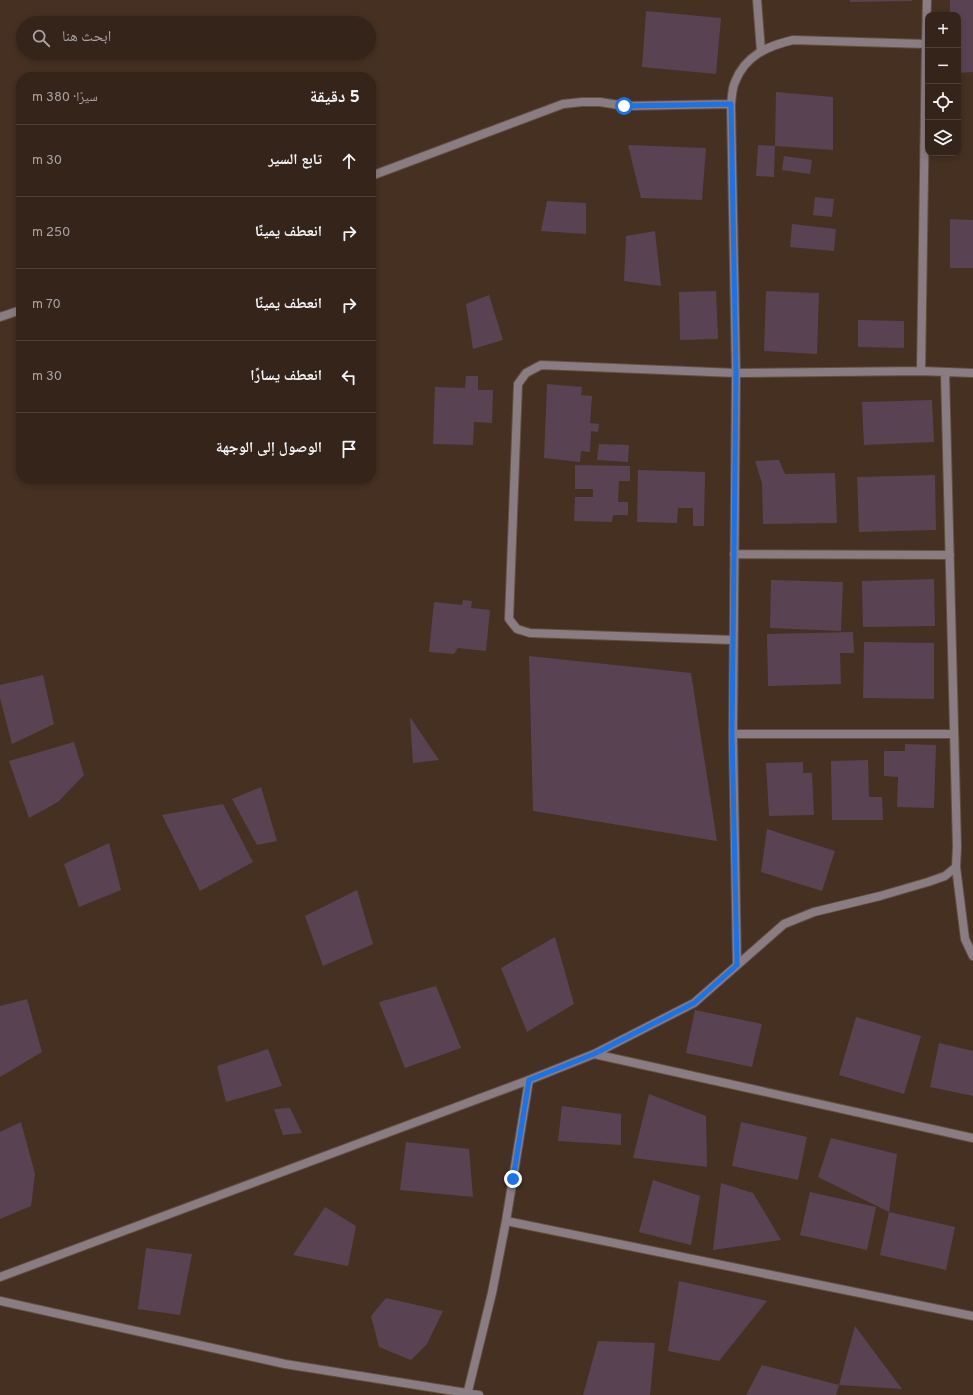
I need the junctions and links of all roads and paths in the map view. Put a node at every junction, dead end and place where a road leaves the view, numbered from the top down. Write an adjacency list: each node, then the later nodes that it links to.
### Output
1 (757, 0): 6 (street)
2 (927, 0): 3 (street)
3 (927, 12)
4 (925, 44): 6 (street)
5 (926, 48): 11 (street)
6 (761, 51): 7 (street)
7 (731, 104): 8 (street); 13 (street)
8 (376, 174)
9 (16, 312): 10 (street)
10 (0, 318)
11 (921, 371): 12 (street); 13 (street)
12 (945, 372): 14 (street); 16 (street)
13 (736, 373): 15 (street); 17 (street)
14 (973, 373)
15 (734, 554): 16 (street); 17 (street)
16 (950, 555): 19 (street)
17 (734, 640): 18 (street)
18 (732, 734): 19 (street); 22 (street)
19 (954, 734): 20 (street)
20 (956, 867): 21 (street); 22 (street)
21 (973, 956)
22 (737, 965): 23 (street)
23 (594, 1054): 24 (street); 25 (street)
24 (529, 1080): 26 (street); 27 (street)
25 (973, 1138)
26 (506, 1222): 29 (street); 30 (street)
27 (0, 1277)
28 (0, 1301): 30 (street)
29 (973, 1316)
30 (467, 1394): 31 (street)
31 (479, 1395)

